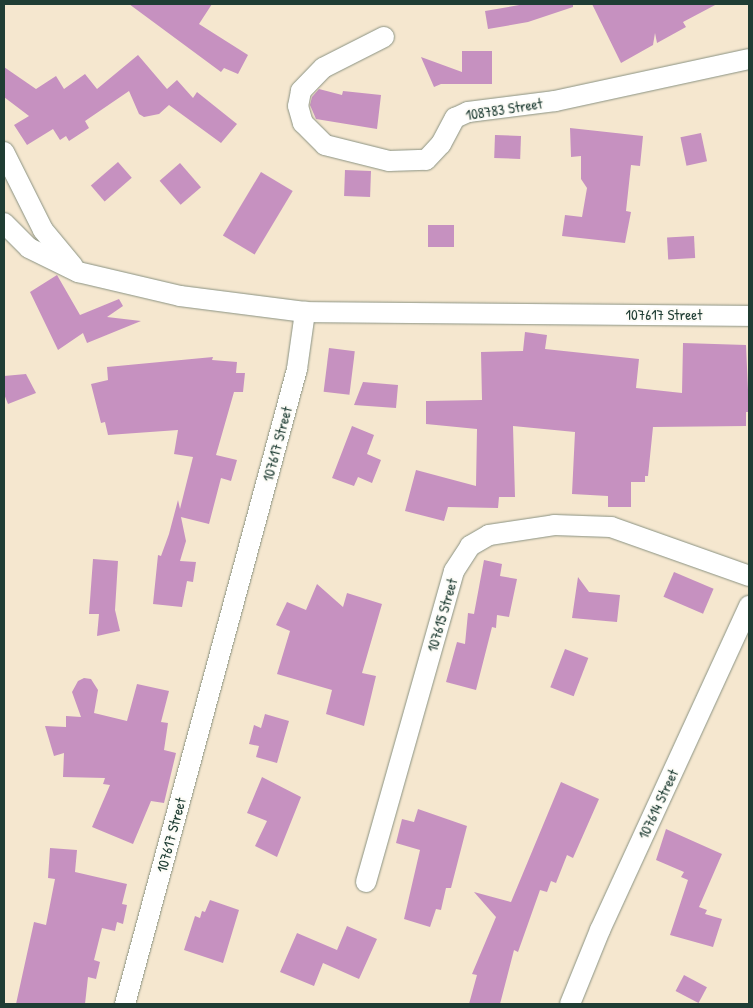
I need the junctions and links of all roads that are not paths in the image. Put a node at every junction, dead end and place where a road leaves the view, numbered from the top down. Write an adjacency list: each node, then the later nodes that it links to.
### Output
1 (384, 37): 2 (street, 108783 Street)
2 (749, 59)
3 (4, 152): 5 (street)
4 (4, 223): 5 (street)
5 (78, 272): 6 (street)
6 (305, 312): 7 (street, 107617 Street); 11 (street, 107617 Street)
7 (749, 316)
8 (749, 576): 10 (street, 107615 Street)
9 (749, 606): 12 (street, 107614 Street)
10 (366, 882)
11 (125, 1004)
12 (570, 1004)

